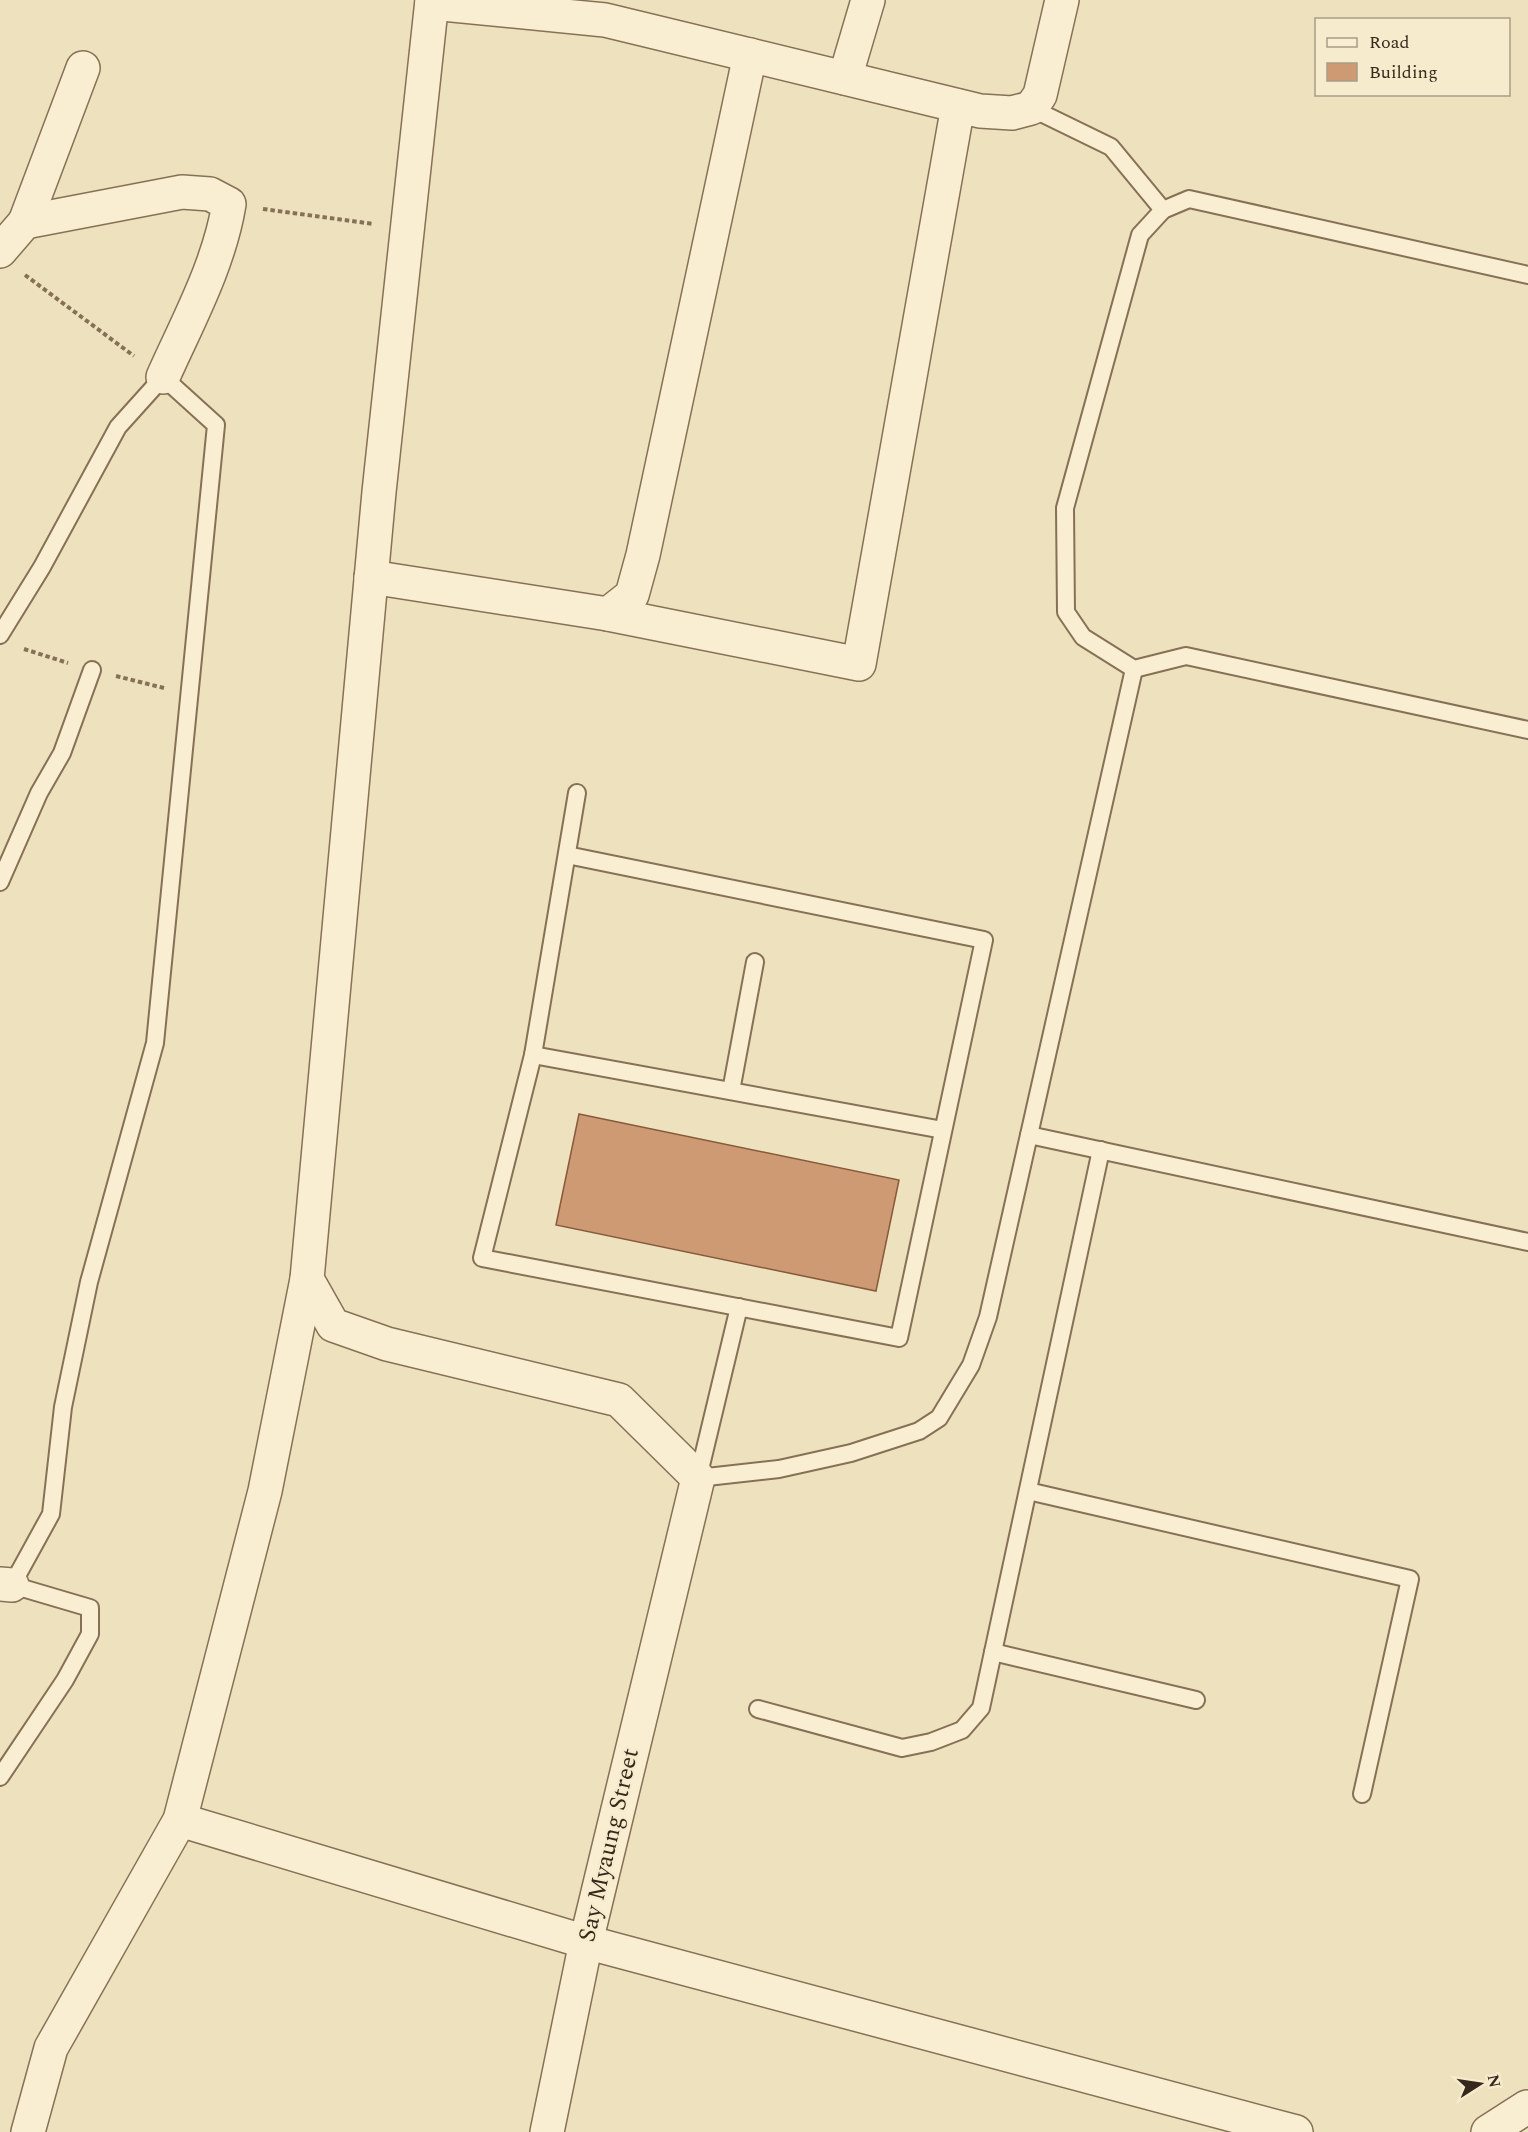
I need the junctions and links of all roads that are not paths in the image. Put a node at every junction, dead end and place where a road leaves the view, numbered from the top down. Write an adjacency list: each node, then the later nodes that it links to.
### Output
1 (868, 0): 7 (street)
2 (1062, 0): 9 (street)
3 (432, 2): 4 (street); 15 (street)
4 (610, 10): 5 (street)
5 (750, 55): 7 (street); 16 (street)
6 (83, 68): 11 (street)
7 (845, 78): 8 (street)
8 (958, 106): 9 (street); 16 (street)
9 (1031, 108): 10 (lane)
10 (1163, 210): 13 (lane); 18 (lane)
11 (25, 222): 12 (street); 14 (street)
12 (10, 261)
13 (1528, 275)
14 (163, 377): 17 (lane); 35 (lane)
15 (371, 577): 16 (street); 31 (street)
16 (608, 614)
17 (0, 635)
18 (1134, 669): 20 (lane); 28 (lane)
19 (92, 670): 23 (lane)
20 (1528, 730)
21 (577, 793): 22 (lane)
22 (567, 855): 25 (lane); 27 (lane)
23 (0, 882)
24 (755, 962): 26 (lane)
25 (533, 1055): 26 (lane); 32 (lane)
26 (731, 1091): 27 (lane)
27 (943, 1130): 32 (lane)
28 (1029, 1135): 29 (lane); 33 (lane)
29 (1101, 1150): 30 (lane); 34 (lane)
30 (1528, 1242)
31 (307, 1280): 33 (street); 41 (street)
32 (739, 1307): 33 (lane)
33 (698, 1478): 42 (street, Say Myaung Street)
34 (1028, 1491): 36 (lane); 40 (lane)
35 (6, 1584): 39 (lane)
36 (993, 1652): 37 (lane); 38 (lane)
37 (1196, 1700)
38 (758, 1708)
39 (0, 1777)
40 (1362, 1794)
41 (180, 1820): 42 (street); 44 (street)
42 (586, 1942): 45 (street, Say Myaung Street); 46 (street)
43 (1528, 2106): 47 (street)
44 (28, 2132)
45 (547, 2132)
46 (1296, 2132)
47 (1488, 2132)

